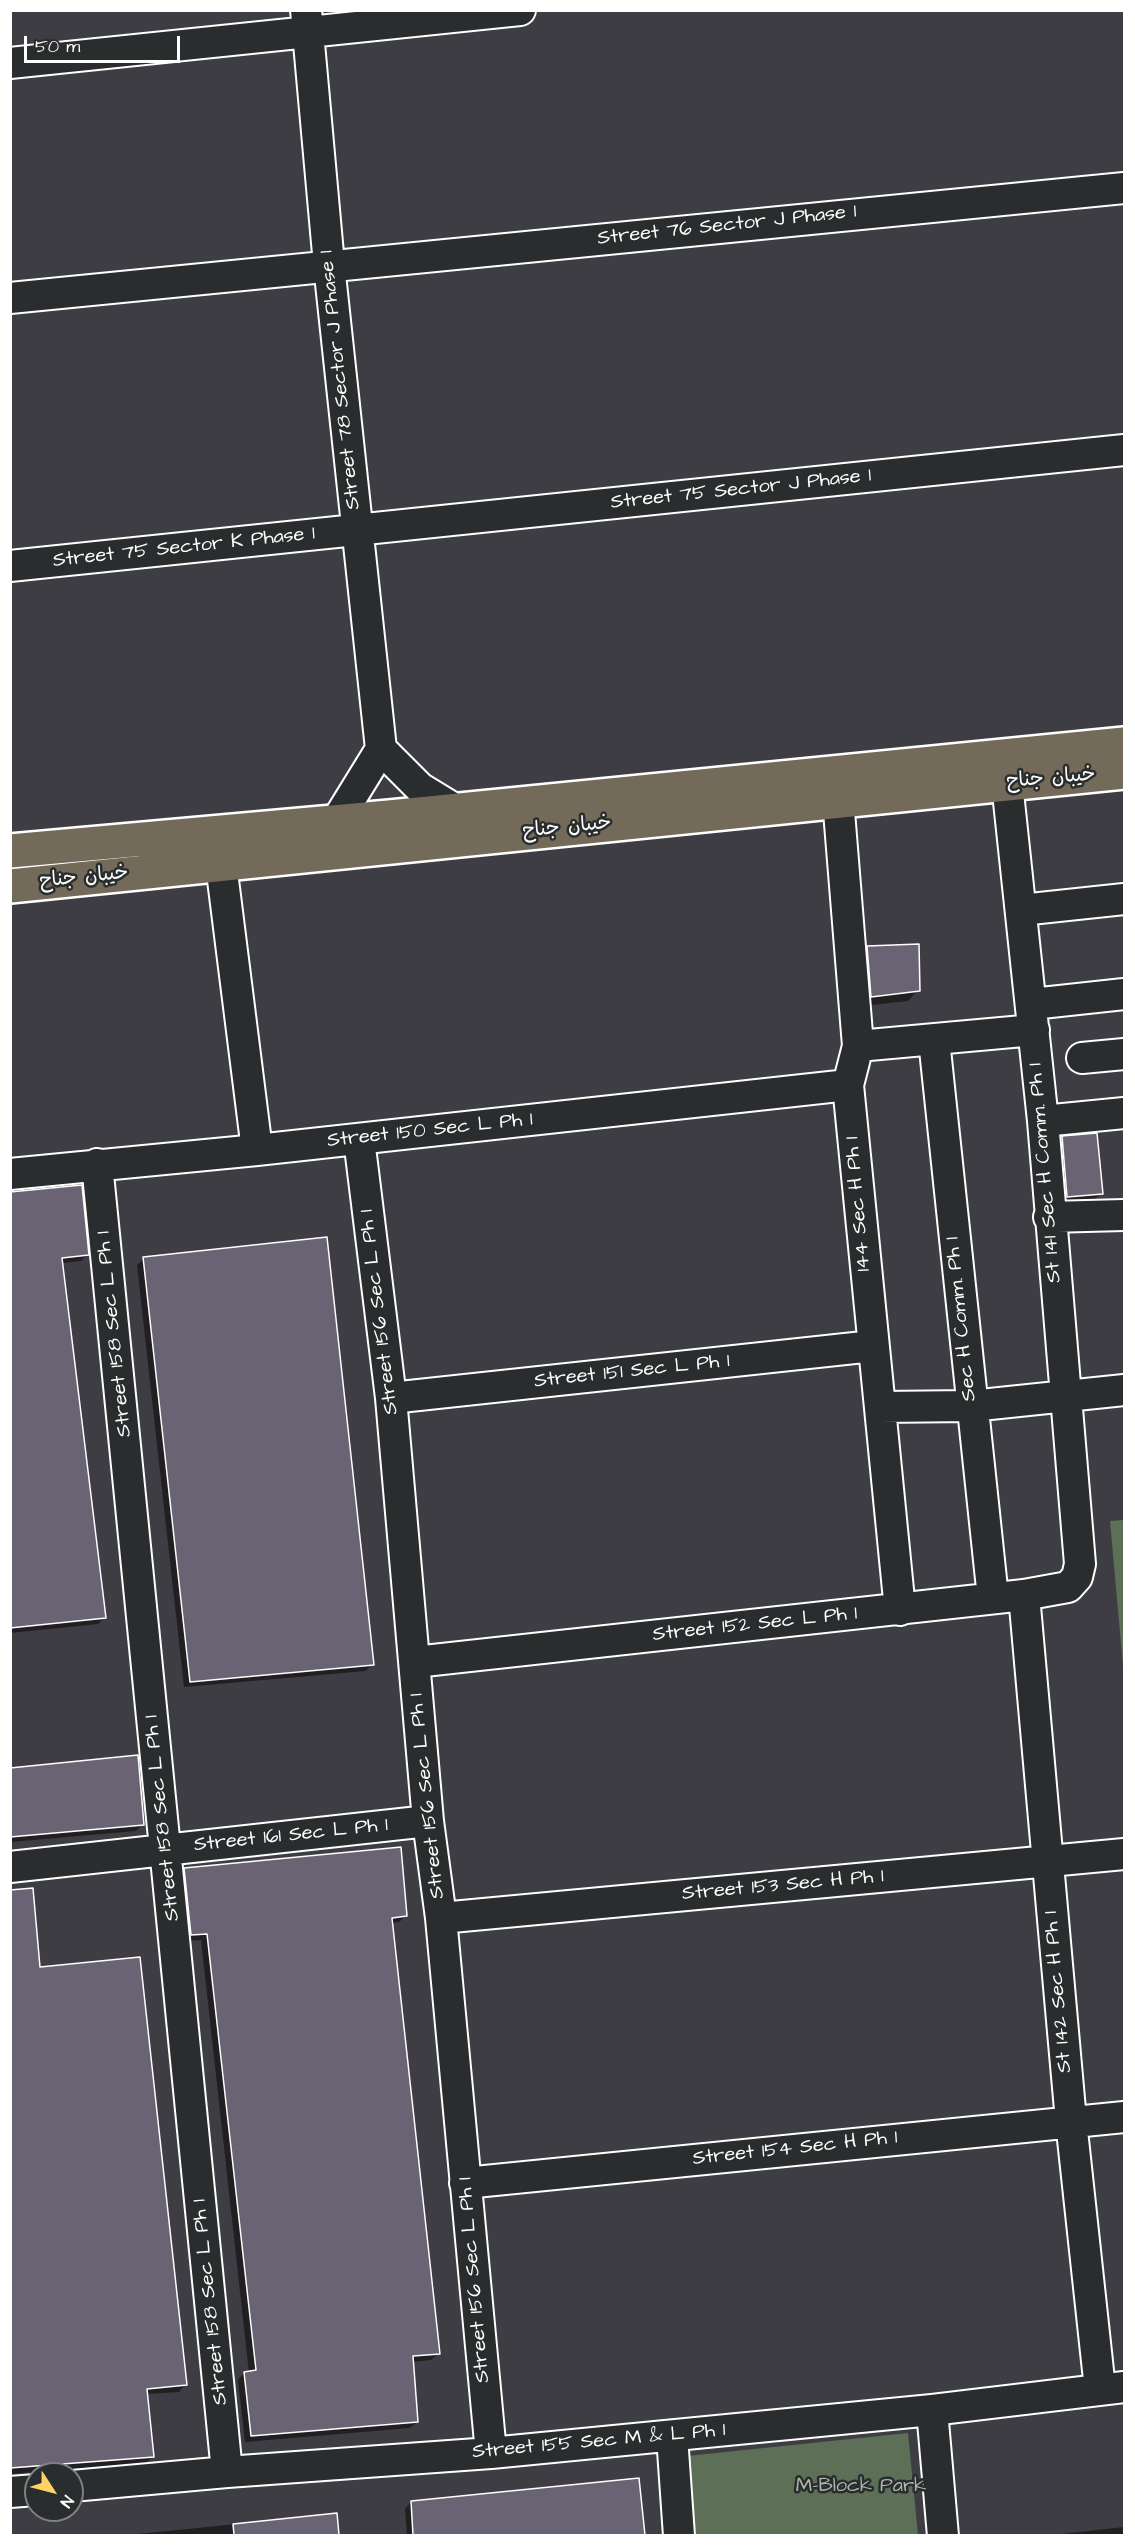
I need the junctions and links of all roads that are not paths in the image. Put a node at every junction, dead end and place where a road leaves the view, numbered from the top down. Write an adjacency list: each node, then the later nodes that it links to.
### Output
1 (520, 10): 2 (street)
2 (307, 21): 3 (street); 5 (street, Street 78 Sector J Phase 1)
3 (10, 63)
4 (1125, 188): 5 (street, Street 76 Sector J Phase 1)
5 (329, 265): 6 (street, Street 76 Sector J Phase 1); 8 (street, Street 78 Sector J Phase 1)
6 (10, 298)
7 (1125, 450): 8 (street, Street 75 Sector J Phase 1)
8 (357, 530): 9 (street, Street 75 Sector K Phase 1); 11 (street, Street 78 Sector J Phase 1)
9 (10, 566)
10 (1125, 744): 15 (main road, خیبان جناح)
11 (381, 749): 15 (street); 16 (street)
12 (1125, 772): 13 (main road, خیبان جناح)
13 (1007, 783): 14 (main road, خیبان جناح); 21 (street, St 141 Sec H Comm. Ph 1)
14 (838, 799): 18 (main road, خیبان جناح); 25 (street, 144 Sec H Ph 1)
15 (456, 810): 16 (main road, خیبان جناح)
16 (336, 822): 17 (main road, خیبان جناح)
17 (11, 850)
18 (221, 864): 19 (main road, خیبان جناح); 32 (street)
19 (10, 886)
20 (1125, 899): 21 (street)
21 (1020, 910): 23 (street, St 141 Sec H Comm. Ph 1)
22 (1125, 994): 23 (street)
23 (1033, 1017): 24 (street); 30 (street, St 141 Sec H Comm. Ph 1)
24 (934, 1040): 25 (street); 41 (street, Sec H Comm. Ph 1)
25 (858, 1046): 28 (street, 144 Sec H Ph 1)
26 (1125, 1054): 27 (street)
27 (1082, 1058)
28 (848, 1085): 31 (street, Street 150 Sec L Ph 1); 37 (street, 144 Sec H Ph 1)
29 (1125, 1113): 30 (street)
30 (1043, 1121): 36 (street, St 141 Sec H Comm. Ph 1)
31 (359, 1139): 32 (street, Street 150 Sec L Ph 1); 40 (street, Street 156 Sec L Ph 1)
32 (257, 1150): 33 (street, Street 150 Sec L Ph 1)
33 (97, 1164): 34 (street, Street 150 Sec L Ph 1); 49 (street, Street 158 Sec L Ph 1)
34 (10, 1174)
35 (1125, 1215): 36 (street)
36 (1049, 1217): 39 (street, St 141 Sec H Comm. Ph 1)
37 (873, 1346): 40 (street, Street 151 Sec L Ph 1); 42 (street, 144 Sec H Ph 1)
38 (1125, 1390): 39 (street)
39 (1065, 1395): 41 (street); 43 (street, St 141 Sec H Comm. Ph 1)
40 (391, 1398): 47 (street, Street 156 Sec L Ph 1)
41 (971, 1406): 42 (street); 45 (street, Sec H Comm. Ph 1)
42 (880, 1407): 46 (street, 144 Sec H Ph 1)
43 (1080, 1564): 44 (street, Street 152 Sec L Ph 1)
44 (1024, 1595): 45 (street, Street 152 Sec L Ph 1); 51 (street, St 142 Sec H Ph 1)
45 (993, 1598): 46 (street, Street 152 Sec L Ph 1)
46 (900, 1610): 47 (street, Street 152 Sec L Ph 1)
47 (415, 1662): 48 (street, Street 156 Sec L Ph 1)
48 (428, 1821): 49 (street, Street 161 Sec L Ph 1); 53 (street, Street 156 Sec L Ph 1)
49 (167, 1850): 52 (street, Street 161 Sec L Ph 1); 61 (street, Street 158 Sec L Ph 1)
50 (1125, 1854): 51 (street, Street 153 Sec H Ph 1)
51 (1047, 1862): 53 (street, Street 153 Sec H Ph 1); 55 (street, St 142 Sec H Ph 1)
52 (10, 1867)
53 (441, 1918): 56 (street, Street 156 Sec L Ph 1)
54 (1125, 2117): 55 (street, Street 154 Sec H Ph 1)
55 (1071, 2121): 56 (street, Street 154 Sec H Ph 1); 57 (street, St 142 Sec H Ph 1)
56 (465, 2183): 60 (street, Street 156 Sec L Ph 1)
57 (1112, 2388): 58 (street, Street 155 Sec M & L Ph 1)
58 (932, 2410): 59 (street, Street 155 Sec M & L Ph 1); 64 (street)
59 (672, 2436): 60 (street, Street 155 Sec M & L Ph 1); 63 (street)
60 (491, 2453): 61 (street, Street 155 Sec M & L Ph 1)
61 (227, 2472): 62 (street, Street 155 Sec M & L Ph 1)
62 (84, 2485)
63 (679, 2535)
64 (943, 2535)

